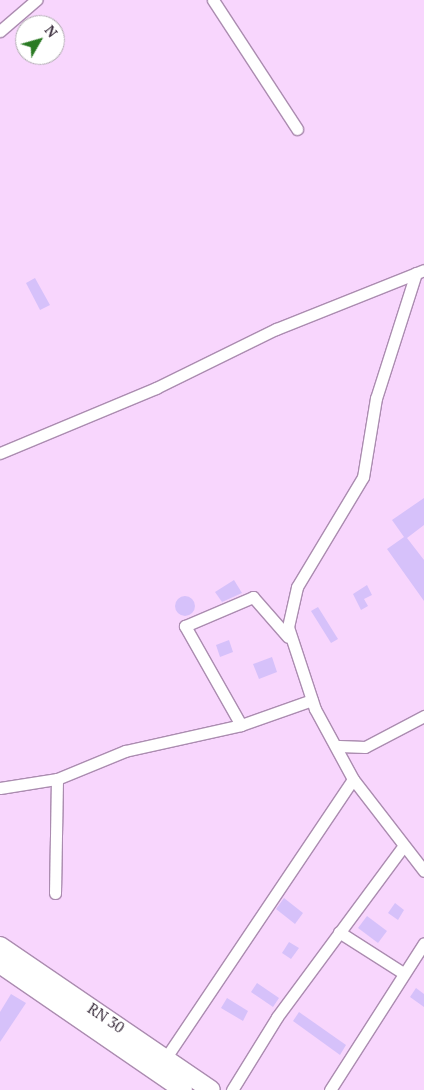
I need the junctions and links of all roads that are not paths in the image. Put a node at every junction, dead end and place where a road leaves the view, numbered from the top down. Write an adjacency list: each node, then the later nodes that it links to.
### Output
1 (36, 0): 3 (street)
2 (213, 0): 4 (street)
3 (0, 31)
4 (297, 129)
5 (420, 271): 6 (street); 7 (street)
6 (0, 453)
7 (290, 642): 8 (street); 10 (street)
8 (312, 700): 10 (street); 11 (street)
9 (424, 716): 11 (street)
10 (242, 725): 12 (street)
11 (339, 746): 13 (street)
12 (57, 779): 14 (street); 17 (street)
13 (353, 780): 15 (street); 23 (street)
14 (0, 788)
15 (403, 847): 16 (street); 18 (street)
16 (424, 871)
17 (55, 893)
18 (339, 932): 22 (street); 26 (street)
19 (424, 943): 22 (street)
20 (0, 946): 23 (main road, RN 30 / RN 30)
21 (0, 964): 24 (main road, RN 30)
22 (403, 973): 27 (street)
23 (165, 1059): 25 (main road, RN 30 / RN 30)
24 (183, 1090)
25 (211, 1090)
26 (232, 1090)
27 (330, 1090)

